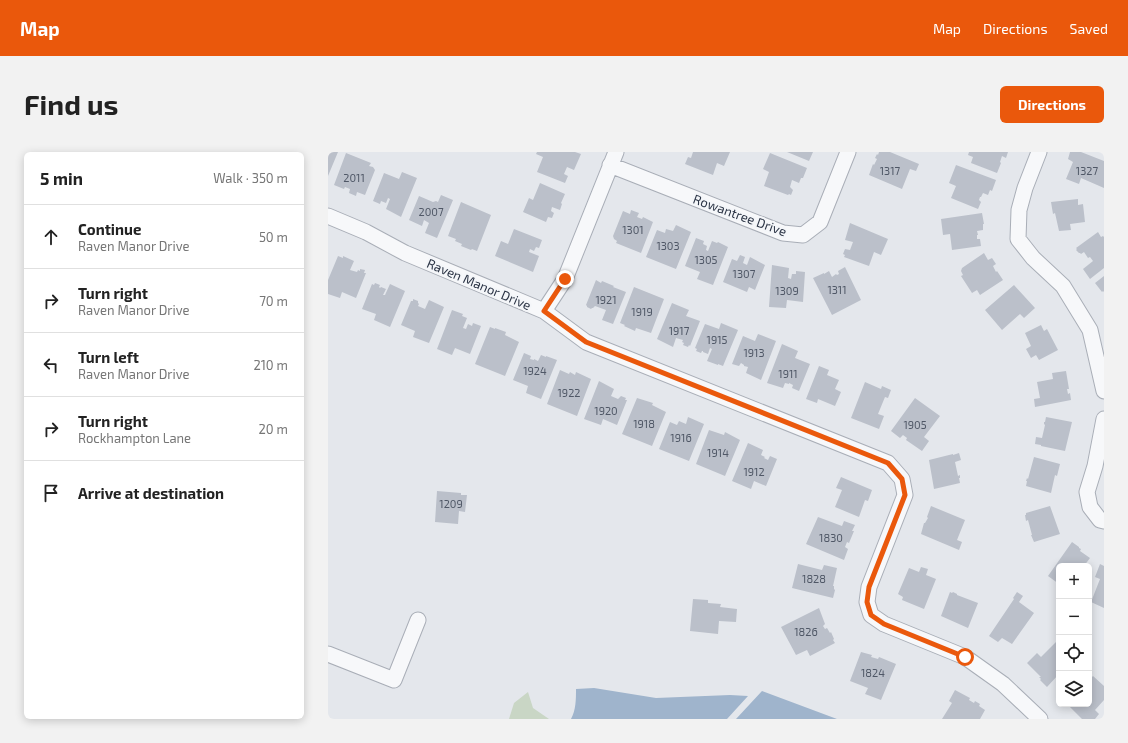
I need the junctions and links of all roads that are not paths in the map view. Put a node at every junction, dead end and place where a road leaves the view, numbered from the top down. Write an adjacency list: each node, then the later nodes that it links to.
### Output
1 (848, 152): 3 (street, Rowantree Drive)
2 (1039, 152): 6 (street)
3 (613, 158): 5 (street)
4 (328, 216): 5 (street, Raven Manor Drive)
5 (544, 311): 11 (street, Raven Manor Drive)
6 (1104, 391)
7 (1104, 419): 8 (street)
8 (1104, 521)
9 (418, 620): 10 (street)
10 (328, 654)
11 (1040, 719)

